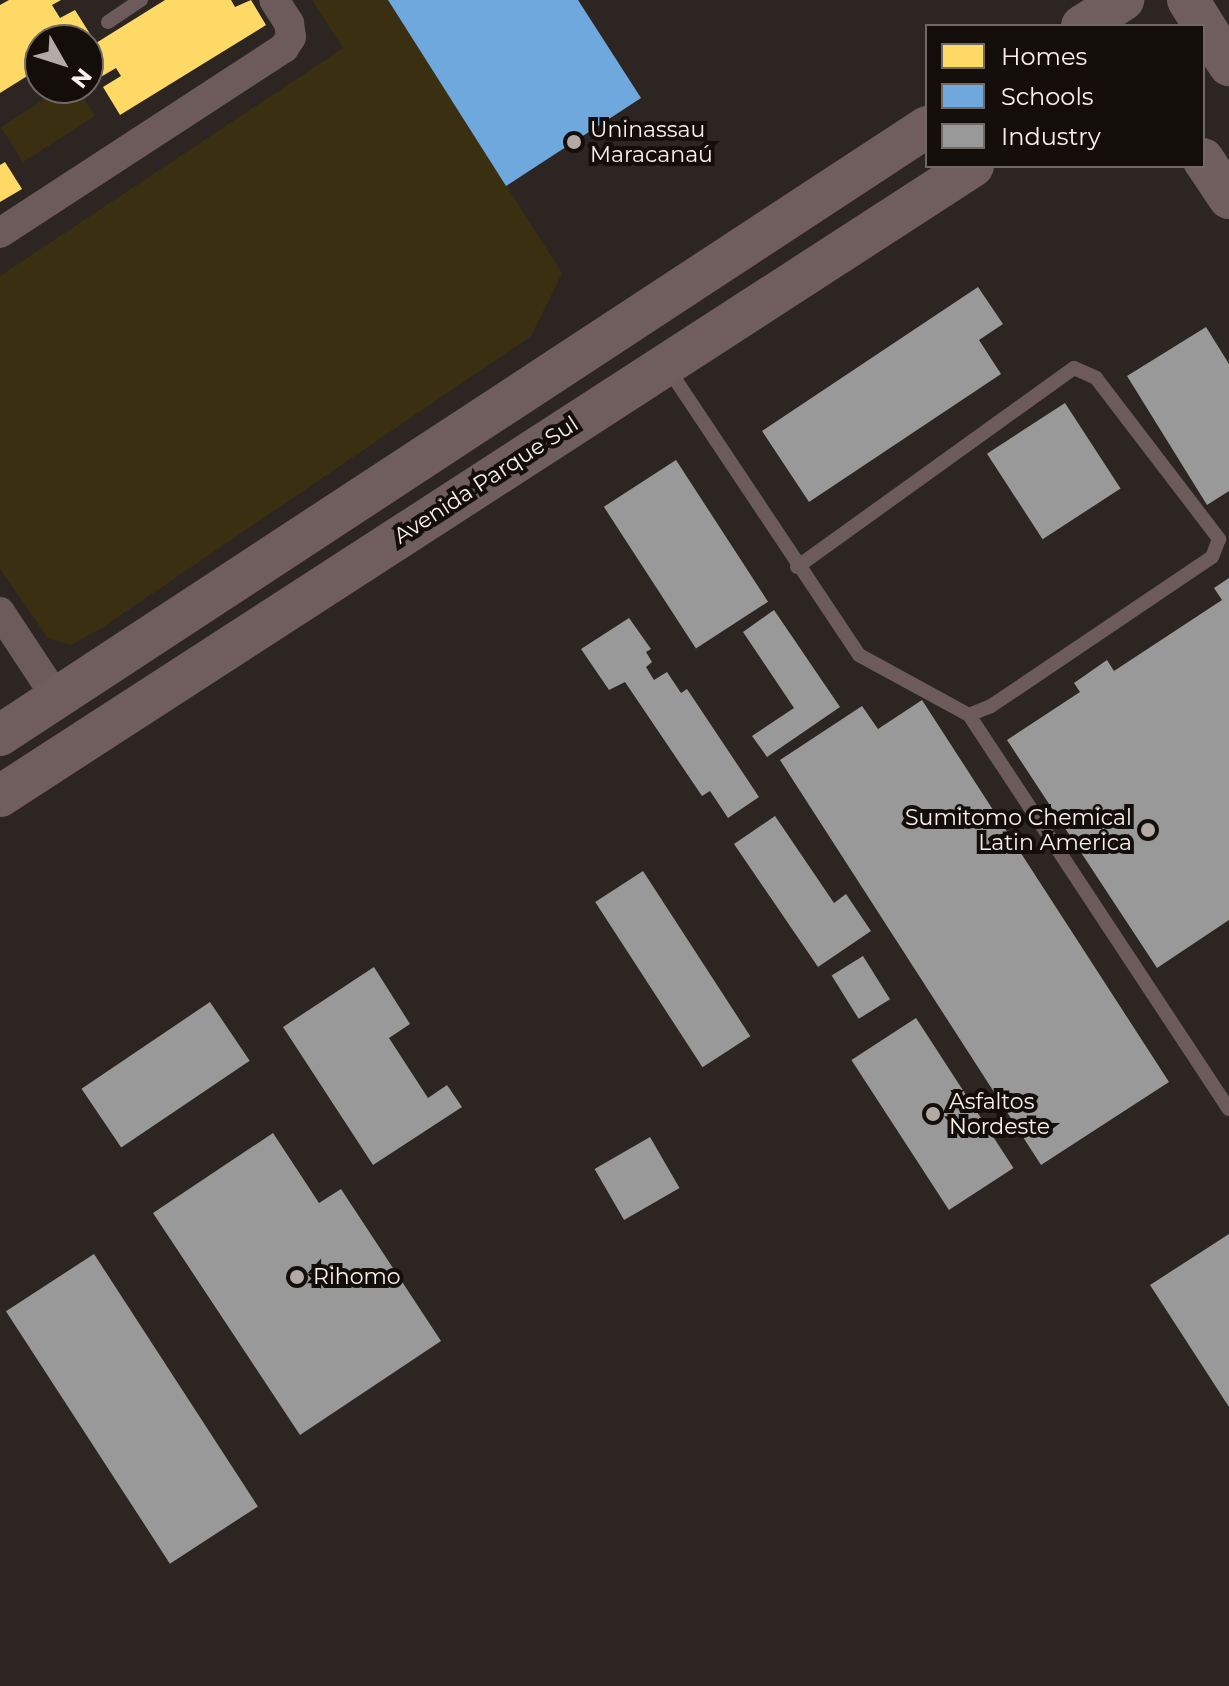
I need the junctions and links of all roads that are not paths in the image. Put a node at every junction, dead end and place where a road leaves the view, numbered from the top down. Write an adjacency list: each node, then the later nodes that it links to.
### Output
1 (141, 0): 4 (lane)
2 (274, 0): 10 (street)
3 (1200, 11): 5 (street)
4 (108, 22)
5 (1229, 65)
6 (925, 128): 14 (street)
7 (1205, 162): 9 (street)
8 (970, 168): 11 (street, Avenida Parque Sul)
9 (1229, 198)
10 (0, 233)
11 (666, 364): 12 (lane); 17 (street, Avenida Parque Sul)
12 (797, 567): 15 (lane); 15 (lane)
13 (0, 612): 14 (street)
14 (56, 697): 16 (street)
15 (969, 715): 18 (lane)
16 (0, 735)
17 (0, 796)
18 (1229, 1109)

